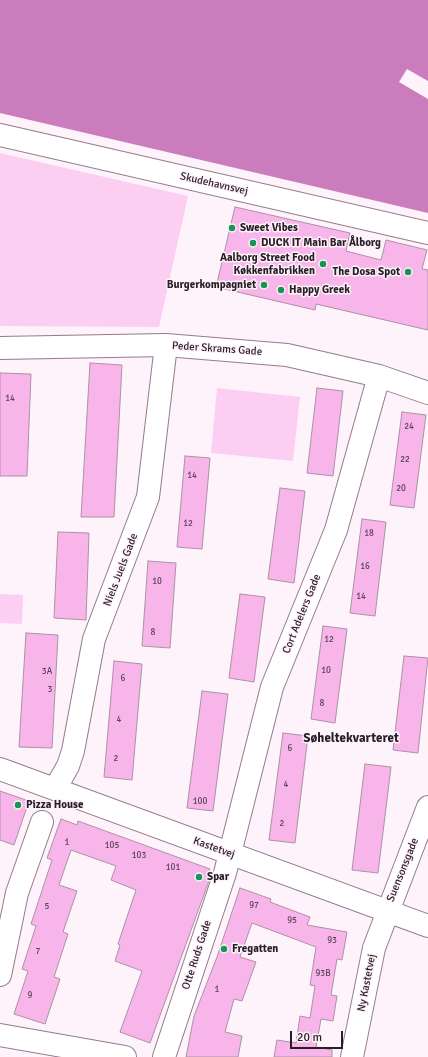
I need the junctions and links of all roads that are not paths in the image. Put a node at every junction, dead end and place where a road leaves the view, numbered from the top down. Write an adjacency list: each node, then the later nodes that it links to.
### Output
1 (0, 135): 2 (street, Skudehavnsvej)
2 (428, 233)
3 (166, 345): 4 (street, Peder Skrams Gade); 5 (street, Peder Skrams Gade); 8 (street, Niels Juels Gade)
4 (0, 348)
5 (379, 376): 6 (street, Peder Skrams Gade); 11 (street, Cort Adelers Gade)
6 (428, 393)
7 (0, 769): 8 (street, Kastetvej)
8 (55, 789): 11 (street, Kastetvej)
9 (428, 806): 12 (street, Suensonsgade)
10 (42, 822): 14 (street)
11 (230, 853): 12 (street, Kastetvej); 17 (street, Otte Ruds Gade)
12 (387, 911): 13 (street, Kastetvej); 18 (street, Ny Kastetvej)
13 (428, 926)
14 (0, 975)
15 (0, 1035): 16 (street)
16 (125, 1057)
17 (164, 1057)
18 (352, 1057)

